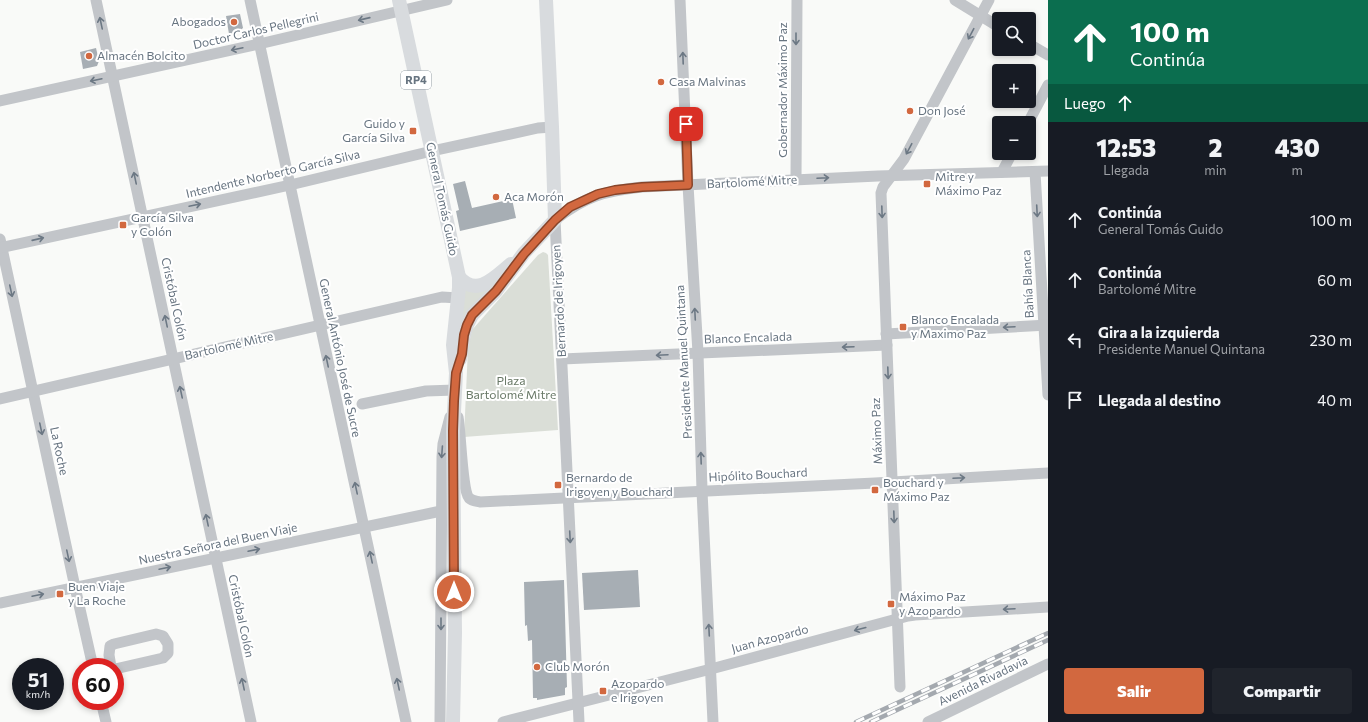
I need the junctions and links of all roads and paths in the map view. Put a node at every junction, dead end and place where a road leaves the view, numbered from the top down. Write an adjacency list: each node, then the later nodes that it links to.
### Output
1 (96, 0): 15 (street, Cristóbal Colón, one-way to 1)
2 (250, 0): 12 (street, General António José de Sucre)
3 (447, 0): 9 (street, Doctor Carlos Pellegrini)
4 (546, 0): 19 (main road, Bernardo de Irigoyen)
5 (680, 0): 28 (street, Presidente Manuel Quintana, one-way to 5)
6 (796, 0): 26 (street, Gobernador Máximo Paz, one-way to 26)
7 (955, 0): 10 (street)
8 (989, 0): 10 (street, Máximo Paz)
9 (400, 5): 12 (street, Doctor Carlos Pellegrini, one-way to 12); 20 (main road, General Tomás Guido / RP4)
10 (980, 17): 11 (street); 25 (street, Máximo Paz, one-way to 25)
11 (992, 23)
12 (259, 44): 15 (street, Doctor Carlos Pellegrini, one-way to 15); 27 (street, General António José de Sucre)
13 (1036, 48): 14 (street)
14 (1048, 55)
15 (113, 76): 17 (street, Doctor Carlos Pellegrini, one-way to 17); 29 (street, Cristóbal Colón, one-way to 15)
16 (1048, 85): 18 (street)
17 (0, 101)
18 (1032, 116)
19 (552, 127): 20 (street, Intendente Norberto García Silva); 30 (main road, Bernardo de Irigoyen)
20 (432, 151): 27 (street, Intendente Norberto García Silva); 33 (main road, General Tomás Guido / RP4)
21 (1008, 160): 23 (street)
22 (1048, 171): 24 (street, Bartolomé Mitre)
23 (1002, 172): 24 (street, Bartolomé Mitre); 25 (street, Bartolomé Mitre)
24 (1035, 172): 35 (street, Bahía Blanca, one-way to 35)
25 (891, 176): 26 (street, Bartolomé Mitre, one-way to 25); 37 (street, Máximo Paz, one-way to 37)
26 (796, 179): 28 (street, Bartolomé Mitre)
27 (290, 185): 29 (street, Intendente Norberto García Silva, one-way to 27); 36 (street, General António José de Sucre)
28 (688, 185): 30 (street, Bartolomé Mitre); 38 (street, Presidente Manuel Quintana, one-way to 28)
29 (143, 216): 31 (street, Intendente Norberto García Silva, one-way to 29); 39 (street, Cristóbal Colón, one-way to 29)
30 (555, 220): 32 (main road, Bartolomé Mitre / RP4); 40 (street, Bernardo de Irigoyen)
31 (1, 245): 42 (street, La Roche, one-way to 42)
32 (524, 254): 33 (main road); 41 (main road, Bartolomé Mitre / RP4)
33 (459, 277): 34 (main road, General Tomás Guido / RP4)
34 (458, 298): 36 (street, Bartolomé Mitre); 41 (main road, General Tomás Guido / RP4)
35 (1046, 325): 37 (street, Blanco Encalada, one-way to 37); 44 (street, Bahía Blanca)
36 (320, 326): 39 (street, Bartolomé Mitre); 53 (street, General António José de Sucre, one-way to 36)
37 (886, 340): 38 (street, Blanco Encalada, one-way to 38); 48 (street, Máximo Paz, one-way to 48)
38 (698, 353): 40 (street, Blanco Encalada, one-way to 40); 49 (street, Presidente Manuel Quintana, one-way to 38)
39 (174, 359): 42 (street, Bartolomé Mitre); 54 (street, Cristóbal Colón, one-way to 39)
40 (562, 359): 50 (street, Bernardo de Irigoyen)
41 (456, 373): 43 (main road, General Tomás Guido / RP4)
42 (33, 391): 45 (street, Bartolomé Mitre); 55 (street, La Roche, one-way to 55)
43 (455, 395): 46 (street); 51 (street, General Tomás Guido); 52 (street, General Tomás Guido, one-way to 52); 71 (main road, General Tomás Guido / RP4)
44 (1048, 395)
45 (0, 399)
46 (362, 404)
47 (1048, 473): 48 (street, Hipólito Bouchard, one-way to 47)
48 (892, 482): 49 (street, Hipólito Bouchard); 58 (street, Máximo Paz, one-way to 58)
49 (702, 491): 50 (street, Hipólito Bouchard); 63 (street, Presidente Manuel Quintana, one-way to 49)
50 (568, 498): 51 (street, Hipólito Bouchard); 65 (street, Bernardo de Irigoyen, one-way to 65)
51 (469, 499)
52 (441, 511): 53 (street, Nuestra Señora del Buen Viaje); 70 (street, General Tomás Guido, one-way to 70)
53 (364, 526): 54 (street, Nuestra Señora del Buen Viaje, one-way to 53); 69 (street, General António José de Sucre, one-way to 53)
54 (215, 558): 55 (street, Nuestra Señora del Buen Viaje, one-way to 54); 68 (street, Cristóbal Colón, one-way to 54)
55 (75, 586): 56 (street, Nuestra Señora del Buen Viaje, one-way to 55); 59 (street, La Roche)
56 (0, 603)
57 (1048, 607): 58 (street, Juan Azopardo, one-way to 58)
58 (898, 619): 63 (street, Juan Azopardo, one-way to 63); 64 (street, Máximo Paz)
59 (91, 658)
60 (110, 658): 62 (street)
61 (1048, 664): 75 (street, Avenida Rivadavia)
62 (124, 667)
63 (711, 669): 65 (street, Juan Azopardo); 74 (street, Presidente Manuel Quintana)
64 (900, 687)
65 (578, 703): 72 (street, Juan Azopardo); 73 (street, Bernardo de Irigoyen)
66 (103, 710): 67 (street)
67 (106, 722)
68 (251, 722)
69 (406, 722)
70 (440, 722)
71 (453, 722)
72 (503, 722)
73 (579, 722)
74 (713, 722)
75 (928, 722)

